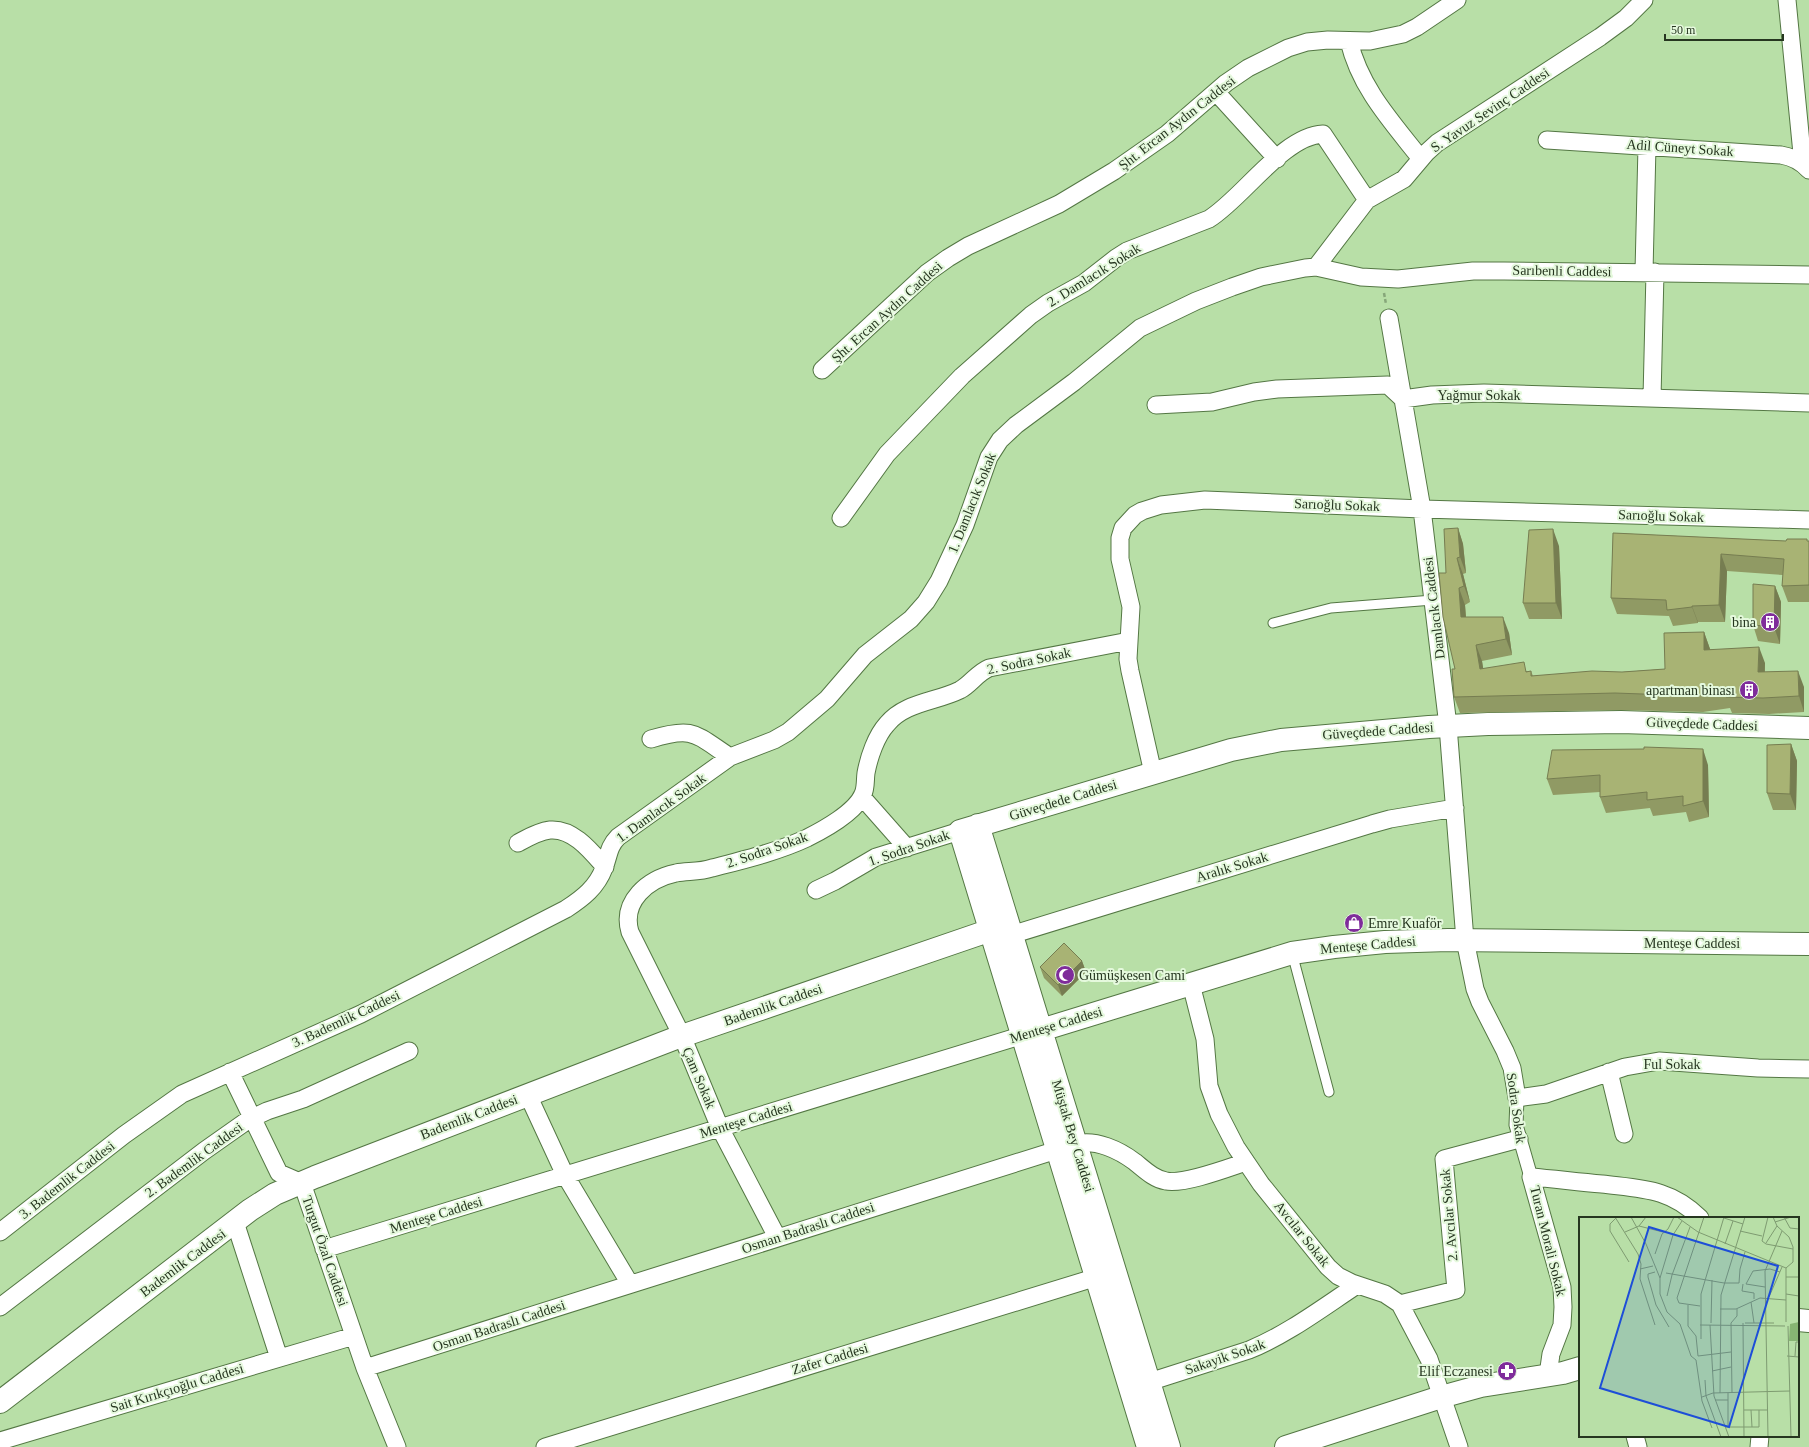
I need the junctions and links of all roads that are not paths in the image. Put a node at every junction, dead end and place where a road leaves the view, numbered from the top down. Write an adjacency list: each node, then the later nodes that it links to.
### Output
1 (1457, 0): 4 (street, Şht. Ercan Aydın Caddesi)
2 (1644, 0): 9 (street, S. Yavuz Sevinç Caddesi)
3 (1787, 0): 10 (street)
4 (1349, 41): 5 (street, Şht. Ercan Aydın Caddesi); 9 (street)
5 (1216, 92): 8 (street); 16 (street, Şht. Ercan Aydın Caddesi)
6 (1547, 140): 7 (street, Adil Cüneyt Sokak)
7 (1647, 146): 10 (street, Adil Cüneyt Sokak); 13 (street)
8 (1277, 159): 11 (street, 2. Damlacık Sokak); 22 (street, 2. Damlacık Sokak)
9 (1421, 159): 11 (street, S. Yavuz Sevinç Caddesi)
10 (1806, 167)
11 (1368, 200): 12 (street, S. Yavuz Sevinç Caddesi)
12 (1316, 267): 13 (street, Sarıbenli Caddesi); 30 (street, 1. Damlacık Sokak)
13 (1650, 272): 14 (street, Sarıbenli Caddesi); 17 (street)
14 (1809, 275)
15 (1388, 318): 18 (street, Damlacık Caddesi)
16 (822, 370)
17 (1652, 398): 18 (street, Yağmur Sokak); 19 (street, Yağmur Sokak)
18 (1402, 399): 20 (street); 21 (street, Damlacık Caddesi)
19 (1809, 403)
20 (1156, 405)
21 (1422, 509): 23 (street, Sarıoğlu Sokak); 24 (street, Damlacık Caddesi); 26 (street, Sarıoğlu Sokak)
22 (841, 518)
23 (1809, 520)
24 (1433, 600): 25 (lane); 27 (street, Damlacık Caddesi)
25 (1273, 623)
26 (1129, 641): 31 (street, Sarıoğlu Sokak); 32 (street, 2. Sodra Sokak)
27 (1448, 726): 28 (street, Güveçdede Caddesi); 31 (street, Güveçdede Caddesi); 33 (street, Damlacık Caddesi)
28 (1809, 728)
29 (651, 739): 30 (street)
30 (730, 758): 37 (street, 1. Damlacık Sokak)
31 (1153, 773): 34 (street, Güveçdede Caddesi)
32 (862, 797): 36 (street); 41 (street, 2. Sodra Sokak)
33 (1454, 808): 40 (street, Aralık Sokak); 42 (street, Damlacık Caddesi)
34 (969, 828): 36 (street, 1. Sodra Sokak); 39 (street, Müştak Bey Caddesi); 40 (street, Müştak Bey Caddesi)
35 (518, 843): 37 (street)
36 (907, 848): 38 (street, 1. Sodra Sokak)
37 (605, 867): 50 (street, 3. Bademlik Caddesi)
38 (816, 890)
39 (990, 930): 46 (street, Müştak Bey Caddesi); 47 (street, Bademlik Caddesi)
40 (1011, 935): 46 (street, Müştak Bey Caddesi)
41 (633, 938): 47 (street, Çam Sokak)
42 (1465, 940): 43 (street, Menteşe Caddesi); 44 (street, Menteşe Caddesi); 54 (street, Sodra Sokak)
43 (1809, 944)
44 (1292, 953): 45 (street, Menteşe Caddesi); 52 (lane)
45 (1191, 984): 46 (street, Menteşe Caddesi); 60 (street, Avcılar Sokak)
46 (1032, 1032): 56 (street, Menteşe Caddesi); 59 (street, Müştak Bey Caddesi)
47 (682, 1036): 53 (street, Bademlik Caddesi); 56 (street, Çam Sokak)
48 (409, 1051): 55 (street, 2. Bademlik Caddesi)
49 (1809, 1069): 51 (street, Ful Sokak)
50 (230, 1072): 55 (street, Turgut Özal Caddesi); 66 (street, 3. Bademlik Caddesi)
51 (1609, 1072): 54 (street, Ful Sokak); 57 (street)
52 (1329, 1092)
53 (528, 1095): 61 (street); 63 (street, Bademlik Caddesi)
54 (1517, 1098): 58 (street, Sodra Sokak)
55 (252, 1118): 63 (street, Turgut Özal Caddesi); 73 (street, 2. Bademlik Caddesi)
56 (720, 1128): 61 (street, Menteşe Caddesi); 67 (street, Çam Sokak)
57 (1624, 1134)
58 (1519, 1139): 62 (street, Sodra Sokak); 72 (street, 2. Avcılar Sokak)
59 (1067, 1146): 60 (street, Osman Badraslı Caddesi); 67 (street, Osman Badraslı Caddesi); 69 (street, Müştak Bey Caddesi)
60 (1246, 1162): 71 (street, Avcılar Sokak)
61 (565, 1175): 68 (street, Menteşe Caddesi); 70 (street)
62 (1531, 1177): 64 (street); 80 (street, Turan Morali Sokak)
63 (302, 1183): 65 (street, Bademlik Caddesi); 68 (street, Turgut Özal Caddesi)
64 (1699, 1217)
65 (235, 1222): 77 (street); 83 (street, Bademlik Caddesi)
66 (0, 1232)
67 (777, 1237): 70 (street, Osman Badraslı Caddesi)
68 (324, 1249): 76 (street, Turgut Özal Caddesi)
69 (1106, 1274): 81 (street, Müştak Bey Caddesi); 88 (street, Zafer Caddesi); 89 (street, Müştak Bey Caddesi)
70 (630, 1284): 78 (street, Osman Badraslı Caddesi)
71 (1358, 1285): 72 (street, Avcılar Sokak); 81 (street, Sakayik Sokak)
72 (1400, 1304): 82 (street, Avcılar Sokak)
73 (0, 1307)
74 (1799, 1320): 75 (street)
75 (1809, 1321)
76 (354, 1336): 77 (street, Sait Kırıkçıoğlu Caddesi); 78 (street, Turgut Özal Caddesi)
77 (279, 1358): 86 (street, Sait Kırıkçıoğlu Caddesi)
78 (365, 1368): 87 (street, Turgut Özal Caddesi)
79 (1579, 1368): 80 (street)
80 (1548, 1376): 82 (street)
81 (1149, 1382): 90 (street, Müştak Bey Caddesi)
82 (1441, 1397): 91 (street); 92 (street, Avcılar Sokak)
83 (0, 1402)
84 (1635, 1437): 93 (street)
85 (1760, 1437): 94 (street)
86 (0, 1441)
87 (397, 1447)
88 (545, 1447)
89 (1148, 1447)
90 (1169, 1447)
91 (1286, 1447)
92 (1459, 1447)
93 (1638, 1447)
94 (1759, 1447)

